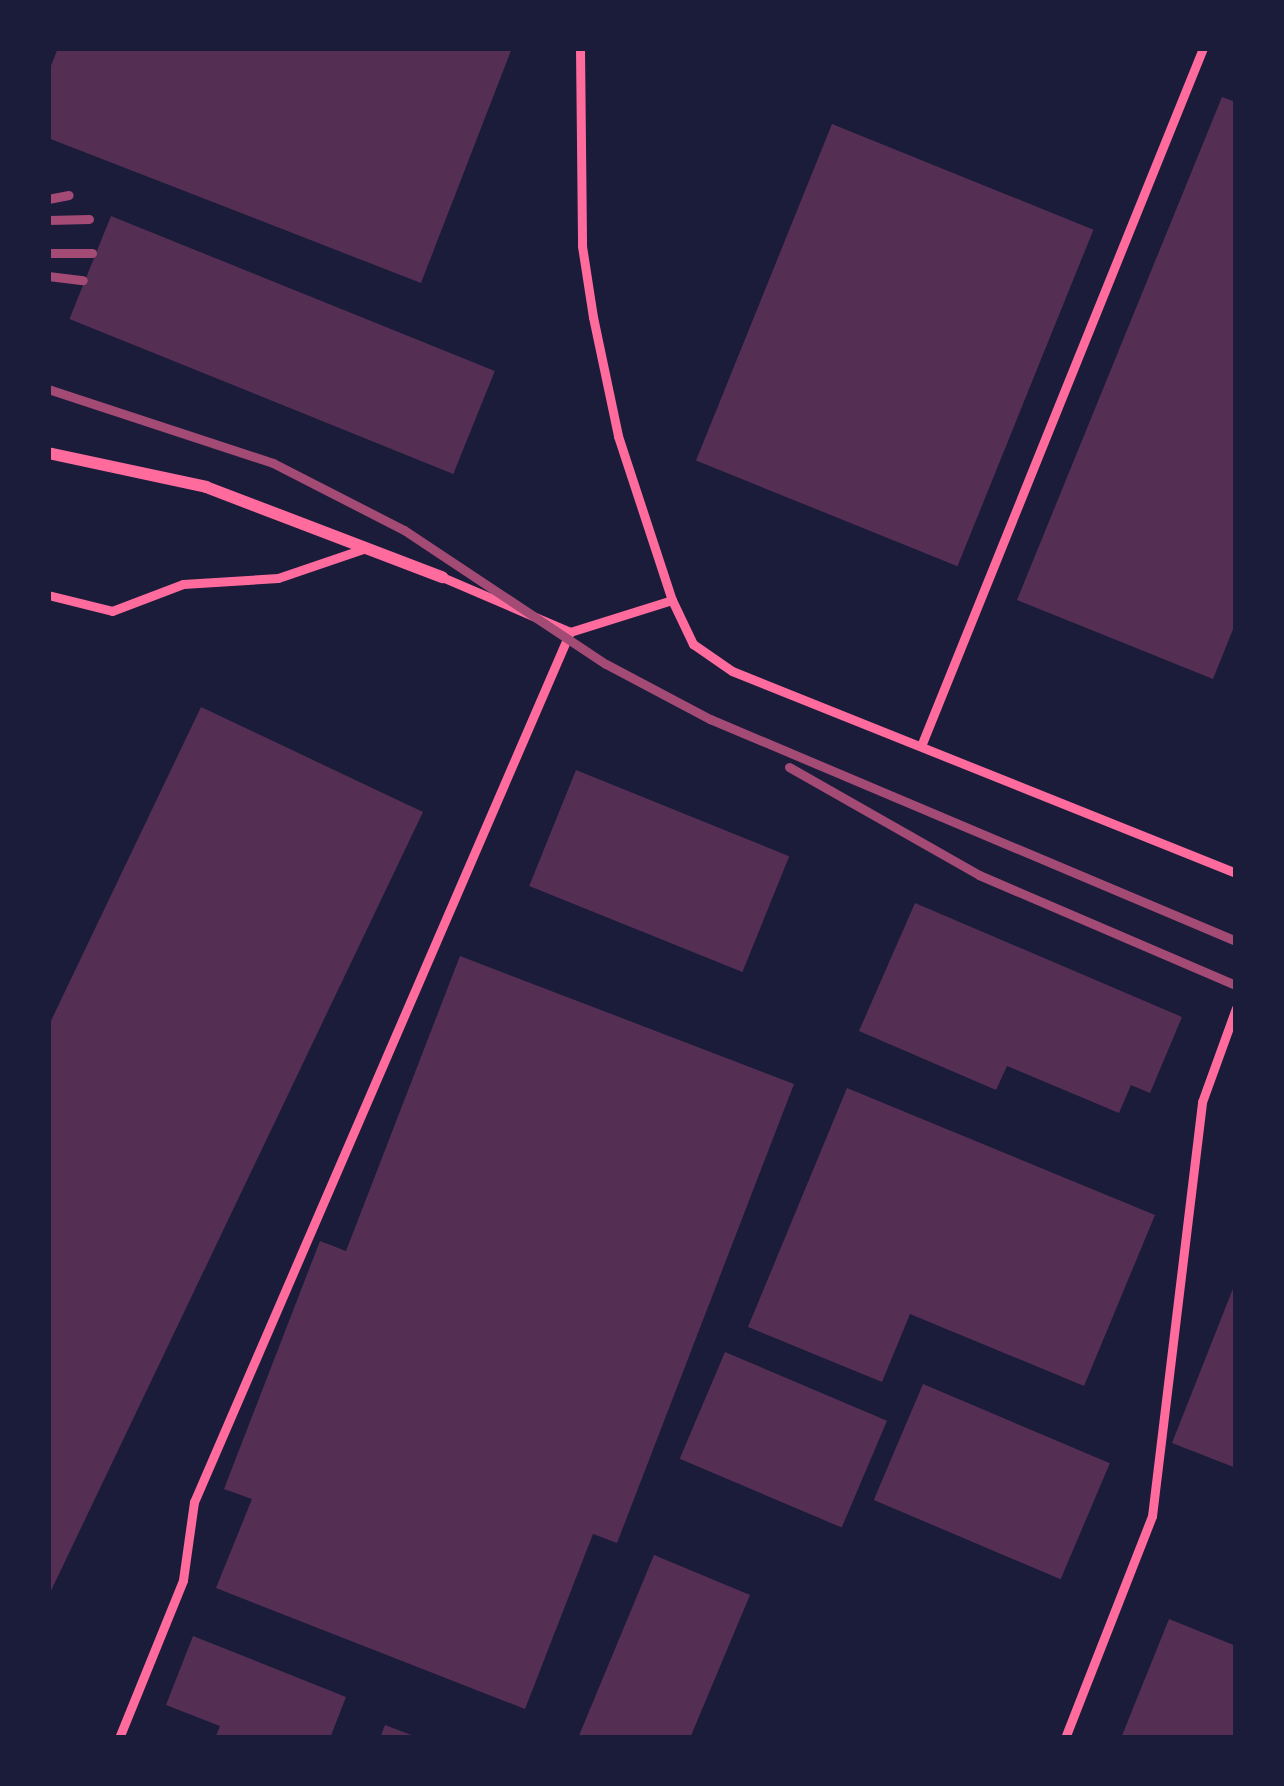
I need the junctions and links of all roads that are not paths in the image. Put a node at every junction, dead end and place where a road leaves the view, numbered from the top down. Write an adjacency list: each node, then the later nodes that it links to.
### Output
1 (580, 48): 7 (lane)
2 (1203, 48): 9 (lane)
3 (48, 453): 4 (street)
4 (366, 548): 5 (street); 6 (lane)
5 (442, 577): 8 (lane)
6 (48, 595)
7 (672, 600): 8 (lane); 9 (lane)
8 (571, 632): 12 (lane)
9 (921, 746): 10 (lane)
10 (1236, 873)
11 (1236, 1008): 13 (lane)
12 (119, 1738)
13 (1065, 1738)

